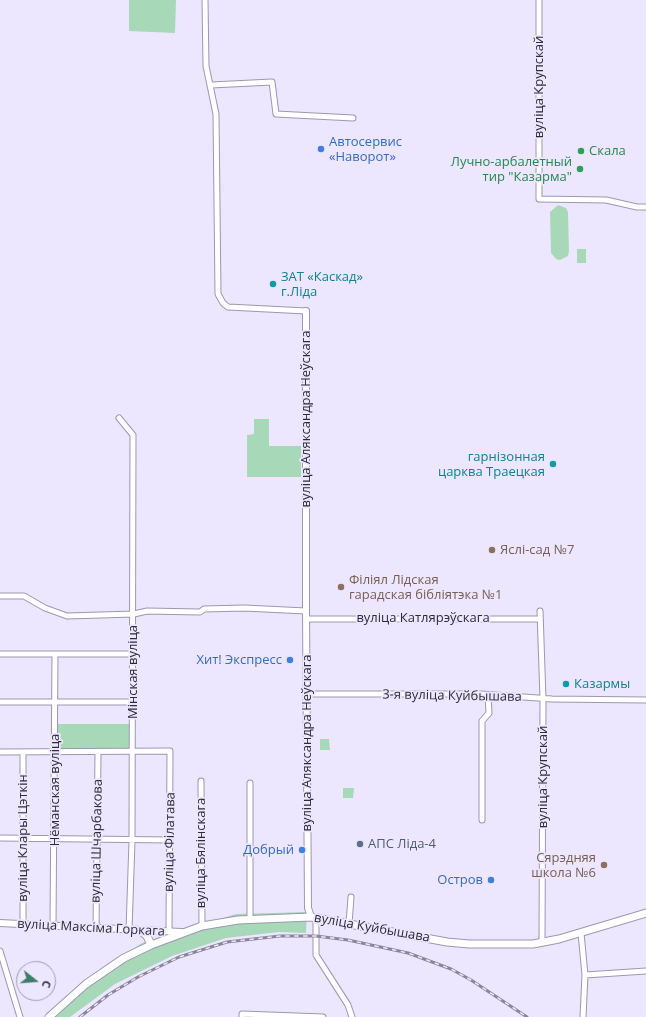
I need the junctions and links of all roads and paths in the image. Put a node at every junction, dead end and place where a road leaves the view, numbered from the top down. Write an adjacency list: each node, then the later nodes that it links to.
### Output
1 (205, 0): 3 (street, вуліца Аляксандра Неўскага)
2 (539, 0): 5 (street, вуліца Крупскай)
3 (211, 85): 4 (street); 6 (street, вуліца Аляксандра Неўскага)
4 (353, 118)
5 (646, 207)
6 (306, 311): 9 (street, вуліца Аляксандра Неўскага)
7 (119, 418): 11 (street, Мінская вуліца)
8 (0, 596): 11 (street)
9 (306, 611): 11 (street); 12 (street, вуліца Аляксандра Неўскага)
10 (540, 611): 13 (street, вуліца Крупскай)
11 (134, 614): 16 (street, Мінская вуліца)
12 (306, 619): 13 (street, вуліца Катлярэўскага); 17 (street, вуліца Аляксандра Неўскага)
13 (540, 619): 19 (street, вуліца Крупскай)
14 (0, 654): 15 (street)
15 (55, 654): 16 (street); 21 (street, Нёманская вуліца)
16 (133, 654): 23 (street, Мінская вуліца)
17 (307, 694): 18 (street, 3-я вуліца Куйбышава); 40 (street, вуліца Аляксандра Неўскага)
18 (488, 696): 19 (street, 3-я вуліца Куйбышава); 31 (street)
19 (543, 699): 20 (street, 3-я вуліца Куйбышава); 53 (street, вуліца Крупскай)
20 (646, 700)
21 (55, 701): 22 (street); 23 (street); 26 (street, Нёманская вуліца)
22 (0, 702)
23 (133, 702): 27 (street, Мінская вуліца)
24 (0, 752): 25 (street)
25 (23, 752): 26 (street); 33 (street, вуліца Клары Цэткін)
26 (55, 752): 28 (street); 34 (street, Нёманская вуліца)
27 (133, 752): 28 (street); 36 (street, вуліца Філатава); 37 (street, Мінская вуліца)
28 (98, 753): 35 (street, вуліца Шчарбакова)
29 (201, 781): 46 (street, вуліца Бялінскага)
30 (250, 783): 41 (street)
31 (482, 820)
32 (0, 838): 33 (street)
33 (23, 839): 34 (street); 43 (street, вуліца Клары Цэткін)
34 (55, 840): 35 (street); 45 (street, Нёманская вуліца)
35 (98, 840): 37 (street); 47 (street, вуліца Шчарбакова)
36 (170, 840): 37 (street); 50 (street, вуліца Філатава)
37 (132, 841): 48 (street, Мінская вуліца)
38 (352, 896): 44 (street)
39 (646, 913): 52 (main road, вуліца Куйбышава)
40 (313, 917): 41 (main road, вуліца Куйбышава); 44 (main road, вуліца Куйбышава); 62 (street, вуліца Аляксандра Неўскага)
41 (250, 920): 46 (main road, вуліца Куйбышава)
42 (0, 923): 43 (street, вуліца Максіма Горкага)
43 (23, 924): 45 (street, вуліца Максіма Горкага)
44 (349, 924): 53 (main road, вуліца Куйбышава)
45 (53, 926): 47 (street, вуліца Максіма Горкага)
46 (202, 926): 51 (main road, вуліца Куйбышава)
47 (96, 929): 48 (street, вуліца Максіма Горкага)
48 (129, 930): 49 (street, вуліца Максіма Горкага)
49 (141, 931): 50 (street, вуліца Максіма Горкага); 54 (main road)
50 (169, 932): 51 (street, вуліца Максіма Горкага)
51 (181, 932): 54 (main road, вуліца Куйбышава)
52 (581, 932): 53 (main road, вуліца Куйбышава); 57 (street)
53 (542, 942)
54 (150, 945): 60 (main road, вуліца Куйбышава)
55 (0, 951): 59 (street)
56 (646, 970): 57 (street)
57 (585, 975): 63 (street)
58 (242, 1016): 61 (street)
59 (20, 1017)
60 (49, 1017)
61 (323, 1017)
62 (352, 1017)
63 (583, 1017)

